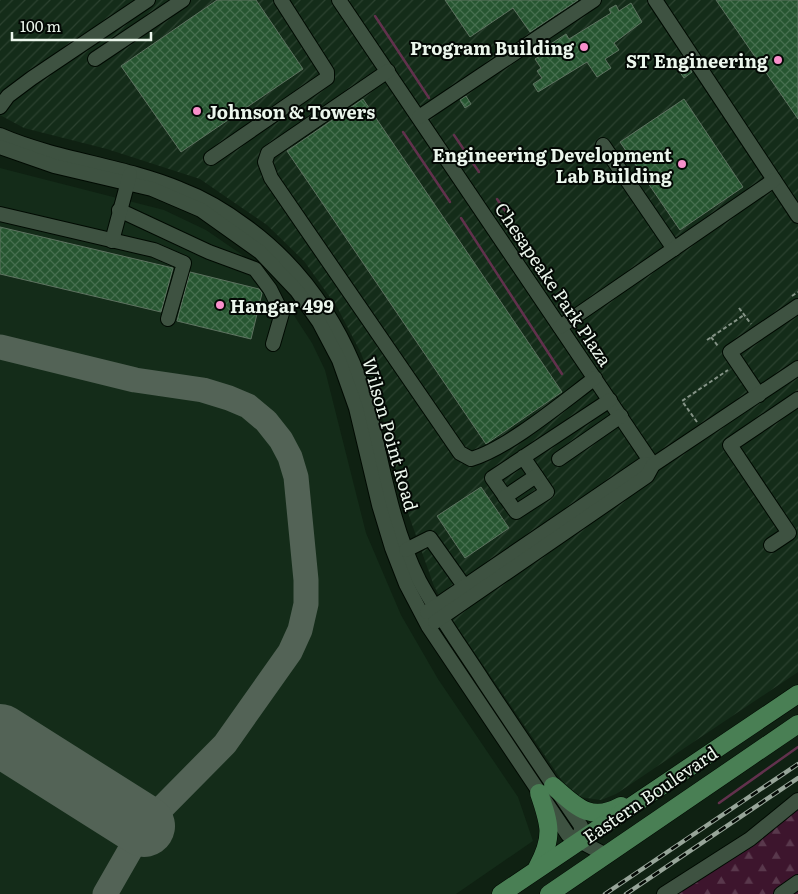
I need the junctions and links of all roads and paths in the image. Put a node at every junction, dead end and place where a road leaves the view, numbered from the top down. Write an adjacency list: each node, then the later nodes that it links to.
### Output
1 (148, 0): 9 (street)
2 (183, 0): 7 (street)
3 (281, 0): 14 (street)
4 (339, 0): 8 (street, Chesapeake Park Plaza)
5 (594, 0): 10 (street)
6 (655, 0): 16 (street)
7 (95, 59)
8 (388, 71): 10 (street, Chesapeake Park Plaza); 34 (street)
9 (0, 107)
10 (418, 117): 27 (street, Chesapeake Park Plaza)
11 (0, 135): 15 (street, Wilson Point Road)
12 (603, 145): 21 (street)
13 (0, 147): 15 (street, Wilson Point Road)
14 (211, 158)
15 (129, 178): 17 (street); 46 (street, Wilson Point Road); 49 (street, Wilson Point Road)
16 (774, 180): 19 (street); 21 (street)
17 (119, 210): 20 (street); 30 (street)
18 (0, 214): 20 (street)
19 (798, 216)
20 (112, 241): 25 (street)
21 (674, 249): 27 (street)
22 (798, 306): 35 (street)
23 (739, 308): 24 (path)
24 (744, 315): 26 (path); 28 (path)
25 (168, 319)
26 (751, 324)
27 (560, 327): 34 (street, Chesapeake Park Plaza)
28 (711, 337): 29 (path); 31 (path)
29 (706, 340)
30 (273, 344)
31 (718, 346)
32 (732, 367): 39 (path)
33 (798, 368): 35 (street)
34 (595, 378): 37 (street, Chesapeake Park Plaza)
35 (759, 395): 39 (street)
36 (798, 399): 45 (street)
37 (610, 400): 38 (street, Chesapeake Park Plaza); 40 (street)
38 (620, 416): 41 (street); 42 (street, Chesapeake Park Plaza)
39 (704, 432): 42 (street)
40 (524, 457): 43 (street); 44 (street)
41 (559, 459)
42 (653, 465): 47 (street)
43 (536, 476): 44 (street); 44 (street)
44 (505, 496)
45 (771, 545)
46 (406, 550): 47 (street); 48 (street, Wilson Point Road)
47 (468, 591): 48 (street)
48 (438, 612): 49 (street); 53 (street, Wilson Point Road)
49 (425, 621): 53 (street, Wilson Point Road)
50 (798, 694): 52 (main road, Eastern Boulevard)
51 (798, 724): 56 (main road, Eastern Boulevard)
52 (670, 781): 53 (main road); 55 (main road, Eastern Boulevard)
53 (546, 790): 55 (street, Wilson Point Road); 57 (main road)
54 (798, 800): 62 (street)
55 (580, 842): 56 (street, Wilson Point Road); 57 (main road, Eastern Boulevard); 60 (main road)
56 (606, 855): 61 (main road, Eastern Boulevard)
57 (536, 871): 59 (main road, Eastern Boulevard)
58 (798, 882): 63 (street)
59 (501, 894)
60 (522, 894)
61 (549, 894)
62 (664, 894)
63 (781, 894)

